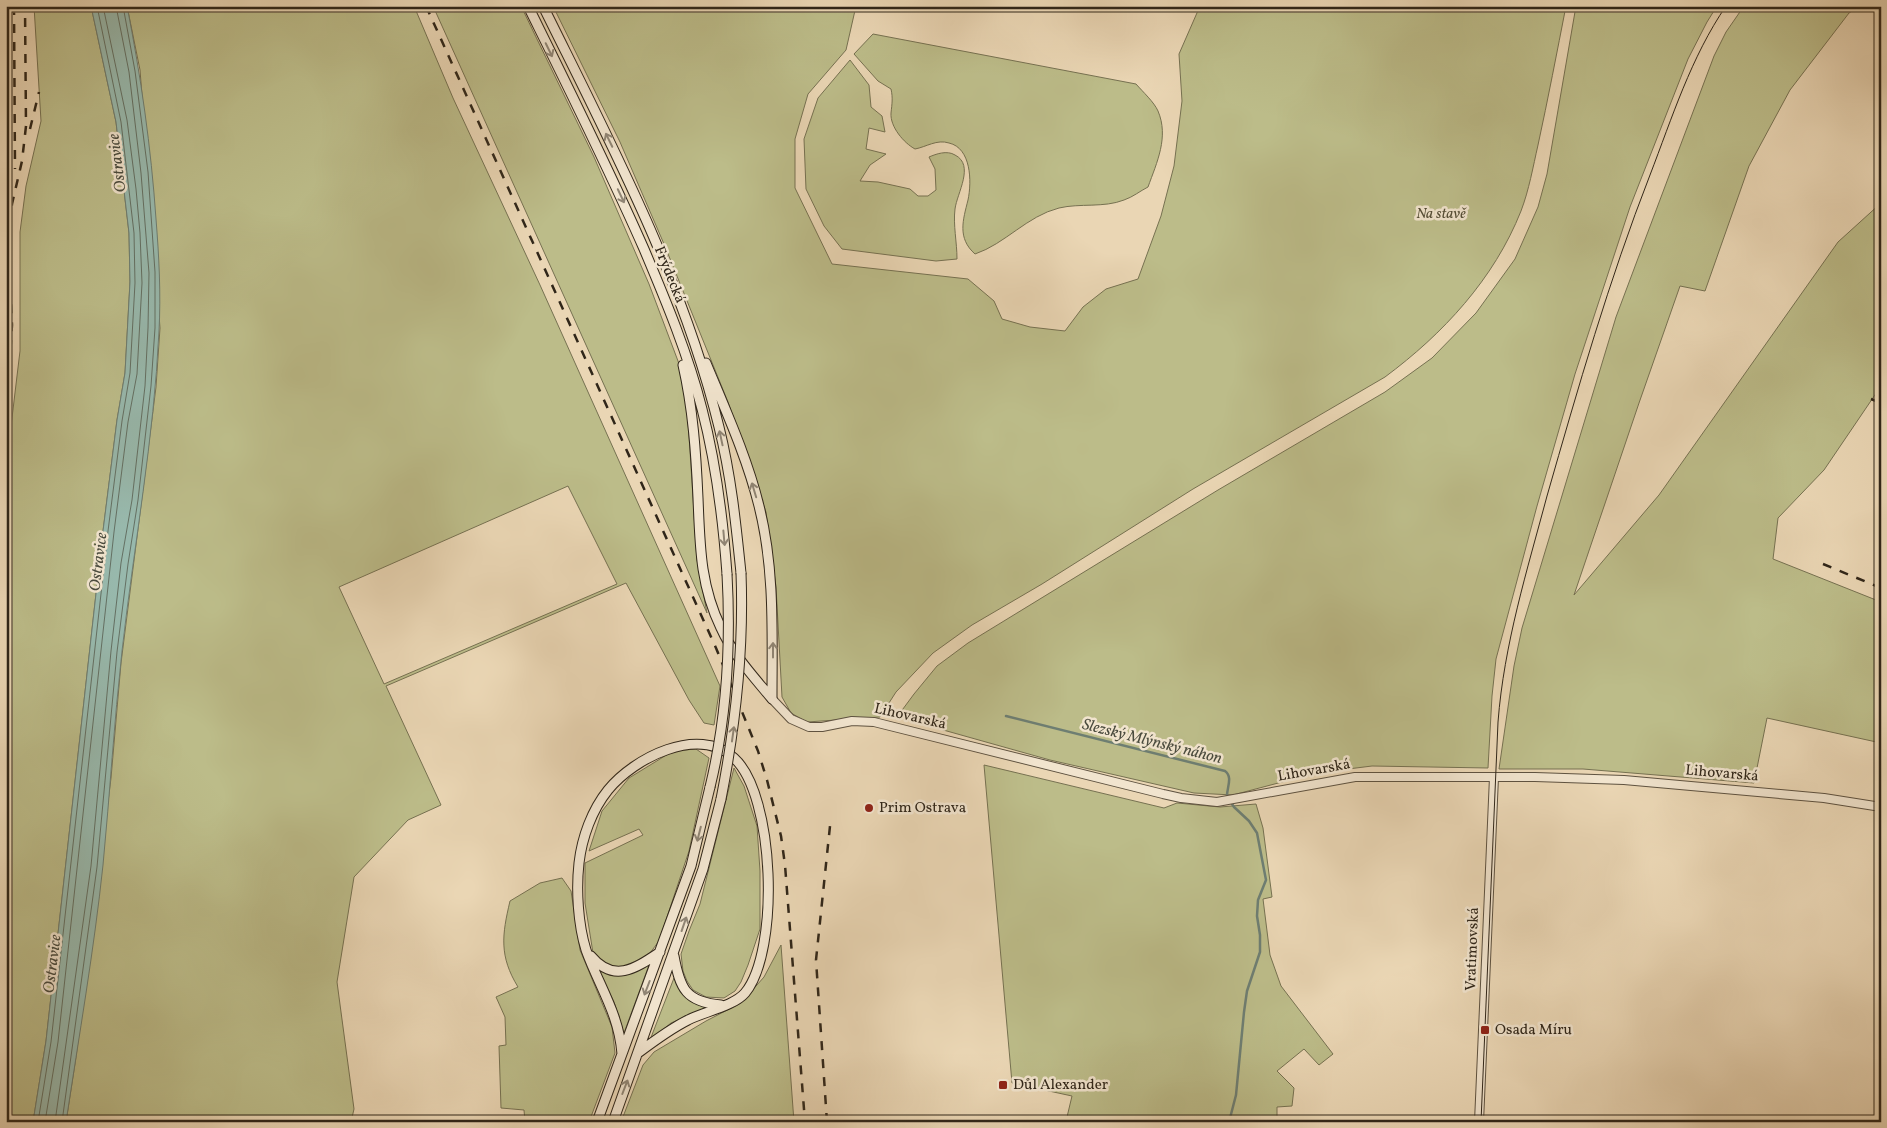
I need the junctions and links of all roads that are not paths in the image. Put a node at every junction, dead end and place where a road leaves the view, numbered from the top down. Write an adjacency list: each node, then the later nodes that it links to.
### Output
1 (528, 6): 4 (main road, Frýdecká, one-way to 4)
2 (543, 6): 3 (main road, Frýdecká, one-way to 2)
3 (678, 297): 5 (main road, one-way to 3); 10 (main road, Frýdecká, one-way to 3, bridge)
4 (667, 305): 5 (main road); 9 (main road, Frýdecká, one-way to 9, bridge)
5 (772, 699): 6 (street, Lihovarská)
6 (1494, 777): 7 (street, Lihovarská); 16 (street, Vratimovská)
7 (1881, 807)
8 (586, 948): 9 (main road); 11 (main road); 13 (main road)
9 (660, 952): 13 (main road, Frýdecká, one-way to 13)
10 (674, 954): 11 (main road); 12 (main road, Frýdecká)
11 (724, 1005): 12 (main road)
12 (638, 1053): 15 (main road, one-way to 12)
13 (622, 1054): 14 (main road)
14 (598, 1122)
15 (612, 1122)
16 (1479, 1122)

